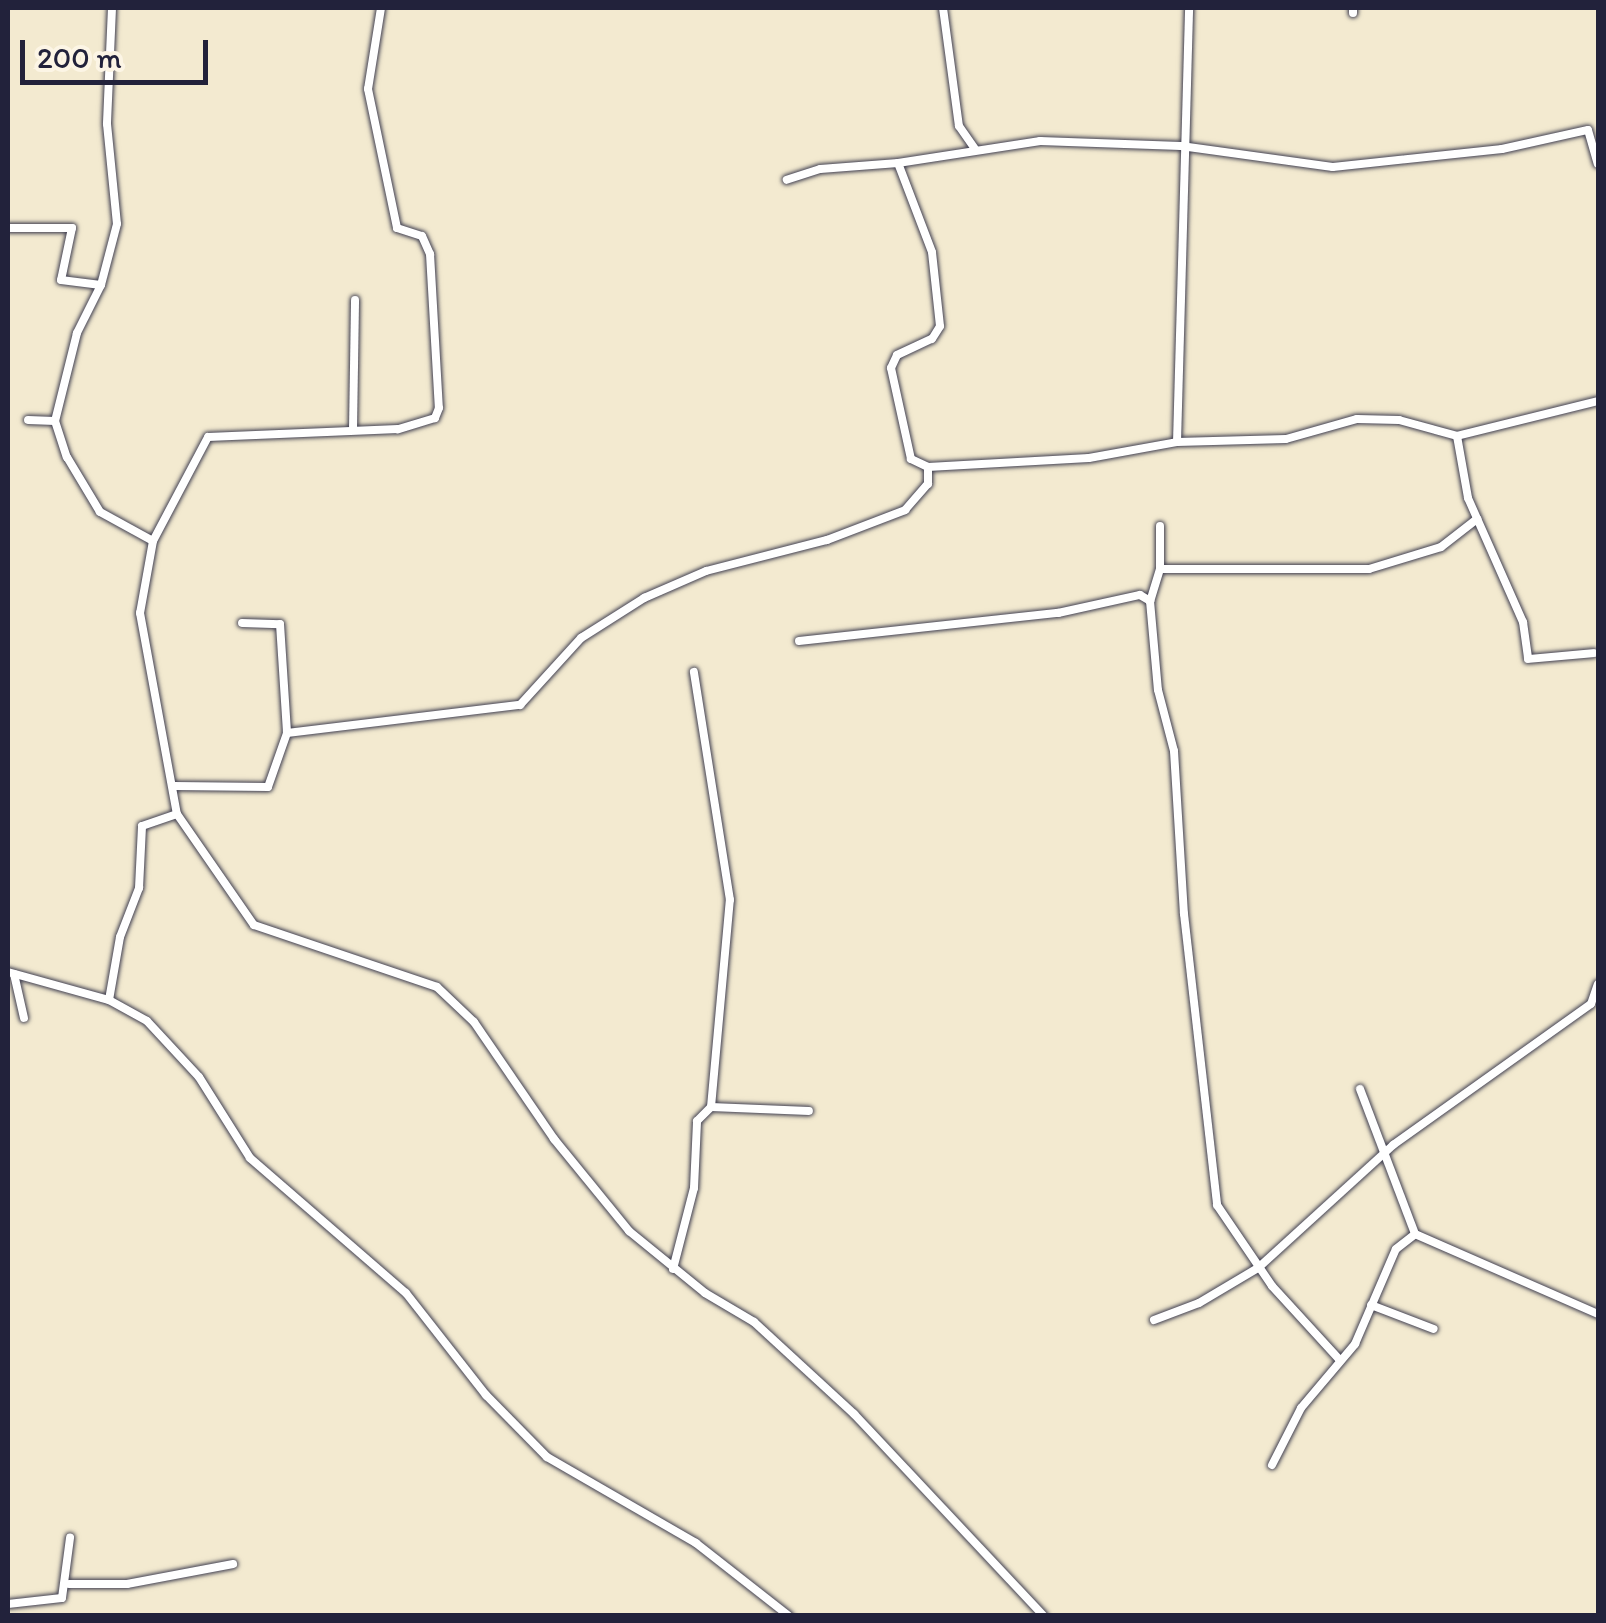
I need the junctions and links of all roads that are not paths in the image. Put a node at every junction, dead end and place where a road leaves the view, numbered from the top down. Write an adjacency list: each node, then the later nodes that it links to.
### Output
1 (112, 8): 11 (street)
2 (381, 8): 16 (street)
3 (943, 8): 6 (street)
4 (1189, 8): 5 (street)
5 (1181, 146): 6 (street); 8 (street); 18 (street)
6 (975, 149): 7 (street)
7 (898, 163): 9 (street); 19 (street)
8 (1598, 164)
9 (788, 180)
10 (8, 228): 11 (street)
11 (101, 285): 15 (street)
12 (355, 300): 16 (street)
13 (1598, 401): 17 (street)
14 (28, 420): 15 (street)
15 (56, 421): 22 (street)
16 (353, 430): 22 (street)
17 (1457, 436): 18 (street); 20 (street)
18 (1177, 442): 19 (street)
19 (928, 467): 29 (street)
20 (1477, 519): 23 (street); 27 (street)
21 (1160, 526): 23 (street)
22 (153, 542): 30 (street)
23 (1160, 569): 24 (street)
24 (1150, 601): 26 (street); 41 (street)
25 (242, 623): 29 (street)
26 (799, 640)
27 (1594, 653)
28 (694, 672): 37 (street)
29 (287, 733): 30 (street)
30 (174, 786): 31 (street)
31 (177, 814): 34 (street); 42 (street)
32 (11, 973): 34 (street); 35 (street)
33 (1598, 984): 39 (street)
34 (108, 1000): 53 (street)
35 (24, 1018)
36 (1360, 1089): 39 (street)
37 (711, 1107): 38 (street); 42 (street)
38 (809, 1111)
39 (1382, 1158): 40 (street); 41 (street)
40 (1415, 1234): 43 (street); 44 (street)
41 (1258, 1268): 45 (street); 47 (street)
42 (673, 1269): 54 (street)
43 (1371, 1305): 46 (street); 47 (street)
44 (1598, 1314)
45 (1154, 1320)
46 (1434, 1329)
47 (1339, 1359): 48 (street)
48 (1272, 1465)
49 (70, 1538): 51 (street)
50 (233, 1564): 51 (street)
51 (69, 1584): 52 (street)
52 (8, 1604)
53 (789, 1616)
54 (1044, 1616)

